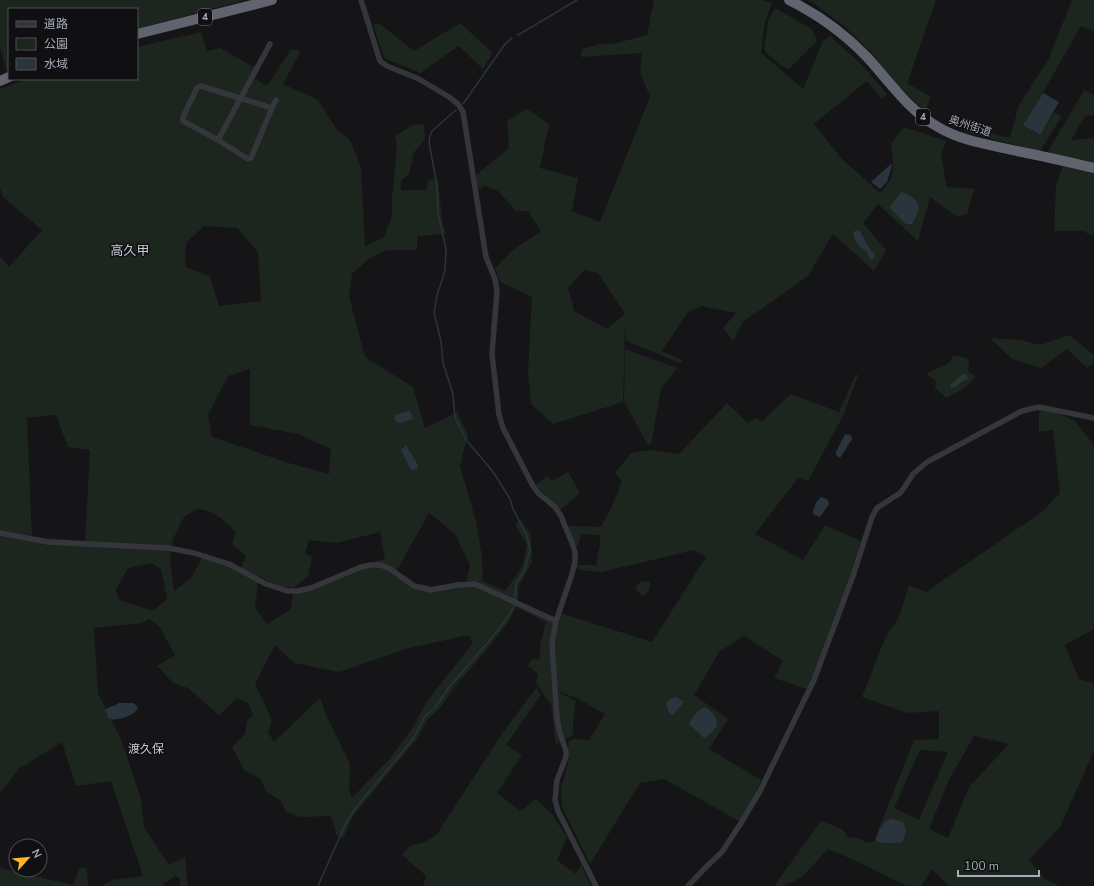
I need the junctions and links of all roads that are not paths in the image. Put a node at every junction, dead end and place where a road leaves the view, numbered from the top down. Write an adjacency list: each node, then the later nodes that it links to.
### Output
1 (272, 0): 4 (highway, 4)
2 (361, 0): 13 (street)
3 (789, 0): 10 (highway, 奥州街道 / 4)
4 (138, 34)
5 (270, 44): 6 (street)
6 (240, 98): 8 (street); 9 (street); 9 (street)
7 (276, 100): 8 (street)
8 (272, 108): 9 (street)
9 (218, 140)
10 (1094, 168)
11 (1094, 418): 15 (street)
12 (0, 533): 13 (street)
13 (556, 621): 14 (street)
14 (596, 886)
15 (688, 886)

